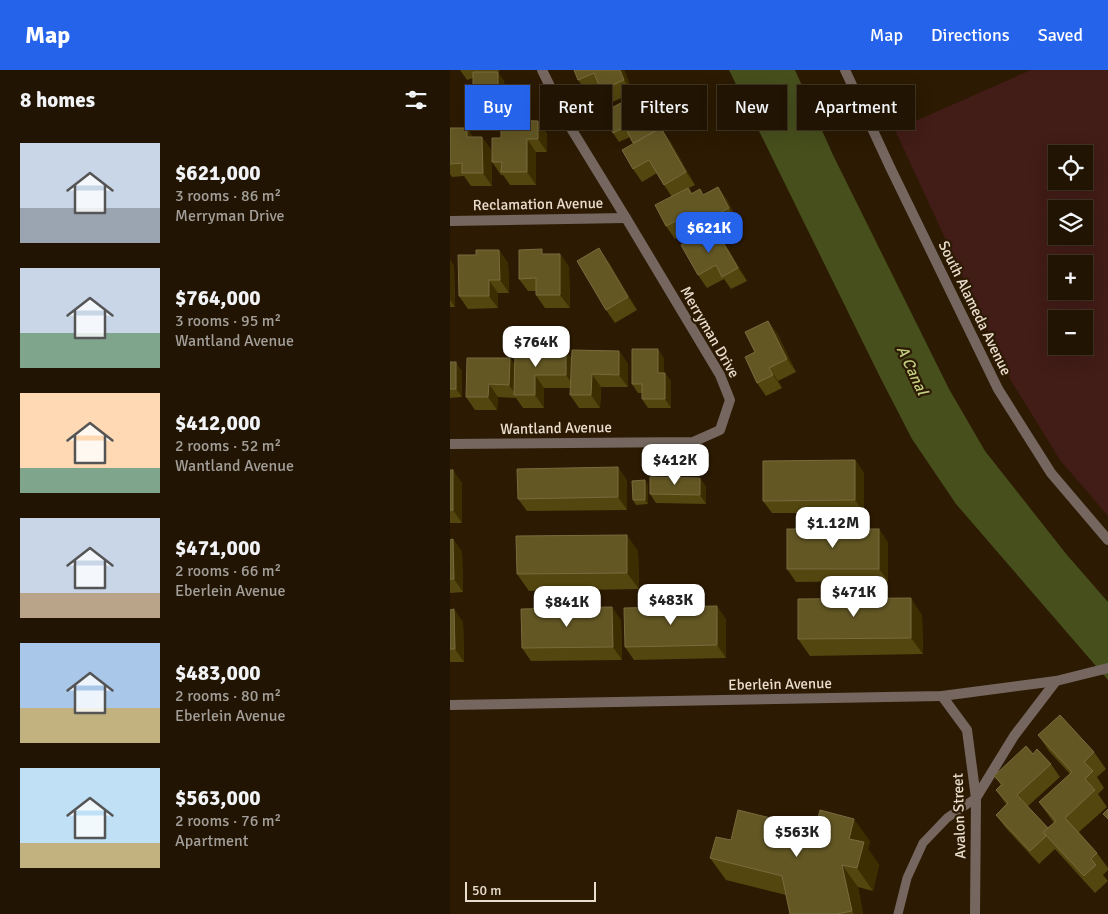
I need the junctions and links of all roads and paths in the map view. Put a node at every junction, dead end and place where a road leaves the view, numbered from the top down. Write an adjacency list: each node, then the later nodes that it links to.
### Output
1 (542, 70): 3 (street, Merryman Drive)
2 (845, 70): 7 (street, South Alameda Avenue)
3 (626, 218): 4 (street, Reclamation Avenue); 5 (street, Merryman Drive)
4 (450, 221)
5 (693, 442): 6 (street, Wantland Avenue)
6 (450, 444)
7 (1108, 540)
8 (1108, 668): 9 (street, Eberlein Avenue)
9 (1056, 681): 10 (street, Eberlein Avenue); 12 (street)
10 (942, 696): 11 (street, Eberlein Avenue); 12 (street, Avalon Street)
11 (450, 706)
12 (976, 798): 13 (lane); 14 (street, Avalon Street)
13 (898, 914)
14 (975, 914)

